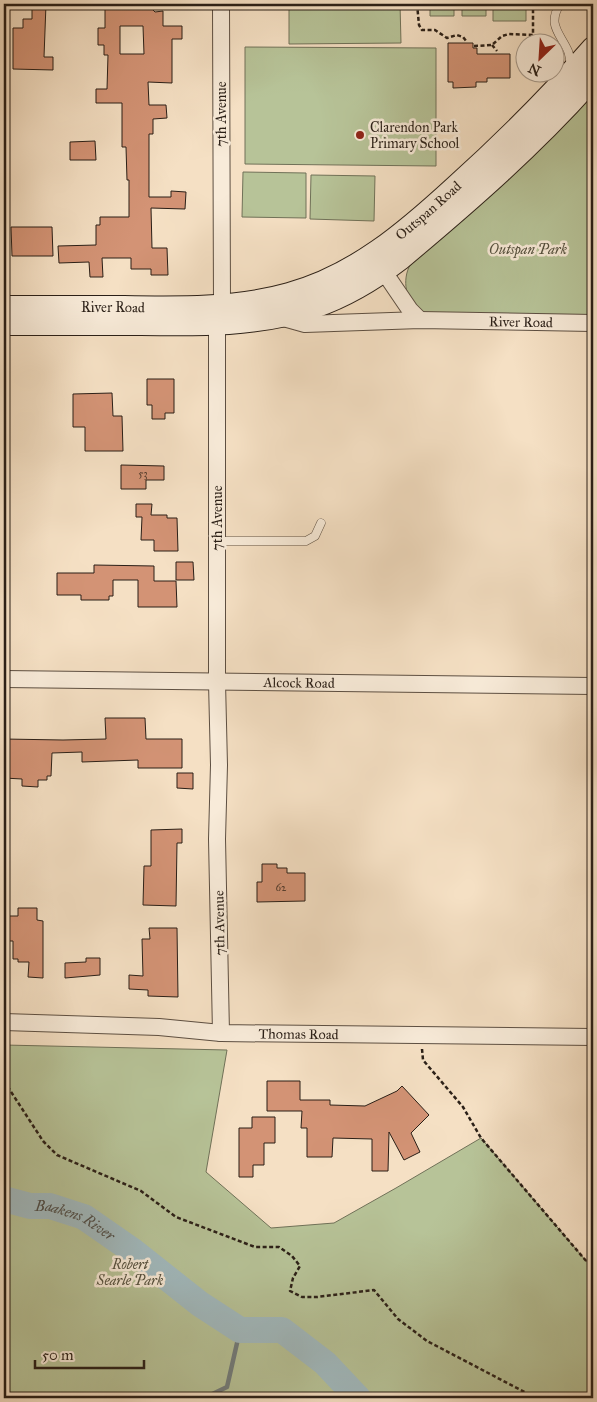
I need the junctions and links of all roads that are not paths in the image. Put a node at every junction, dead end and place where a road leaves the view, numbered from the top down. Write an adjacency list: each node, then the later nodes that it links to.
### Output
1 (221, 4): 7 (street, 7th Avenue)
2 (560, 4): 4 (lane)
3 (593, 48): 4 (main road, Outspan Road)
4 (583, 74): 5 (main road, Outspan Road)
5 (379, 263): 7 (main road, Outspan Road); 8 (main road, Outspan Road); 9 (street)
6 (4, 307): 7 (main road, River Road)
7 (220, 315): 8 (main road, Outspan Road); 11 (main road, River Road); 13 (street, 7th Avenue)
8 (280, 317): 9 (street, River Road)
9 (420, 320): 10 (street, River Road)
10 (593, 323)
11 (4, 324)
12 (321, 524): 13 (lane)
13 (218, 541): 15 (street, 7th Avenue)
14 (4, 679): 15 (street, Alcock Road)
15 (217, 682): 16 (street, Alcock Road); 18 (street, 7th Avenue)
16 (593, 686)
17 (4, 1022): 18 (street, Thomas Road)
18 (221, 1033): 19 (street, Thomas Road)
19 (593, 1037)

